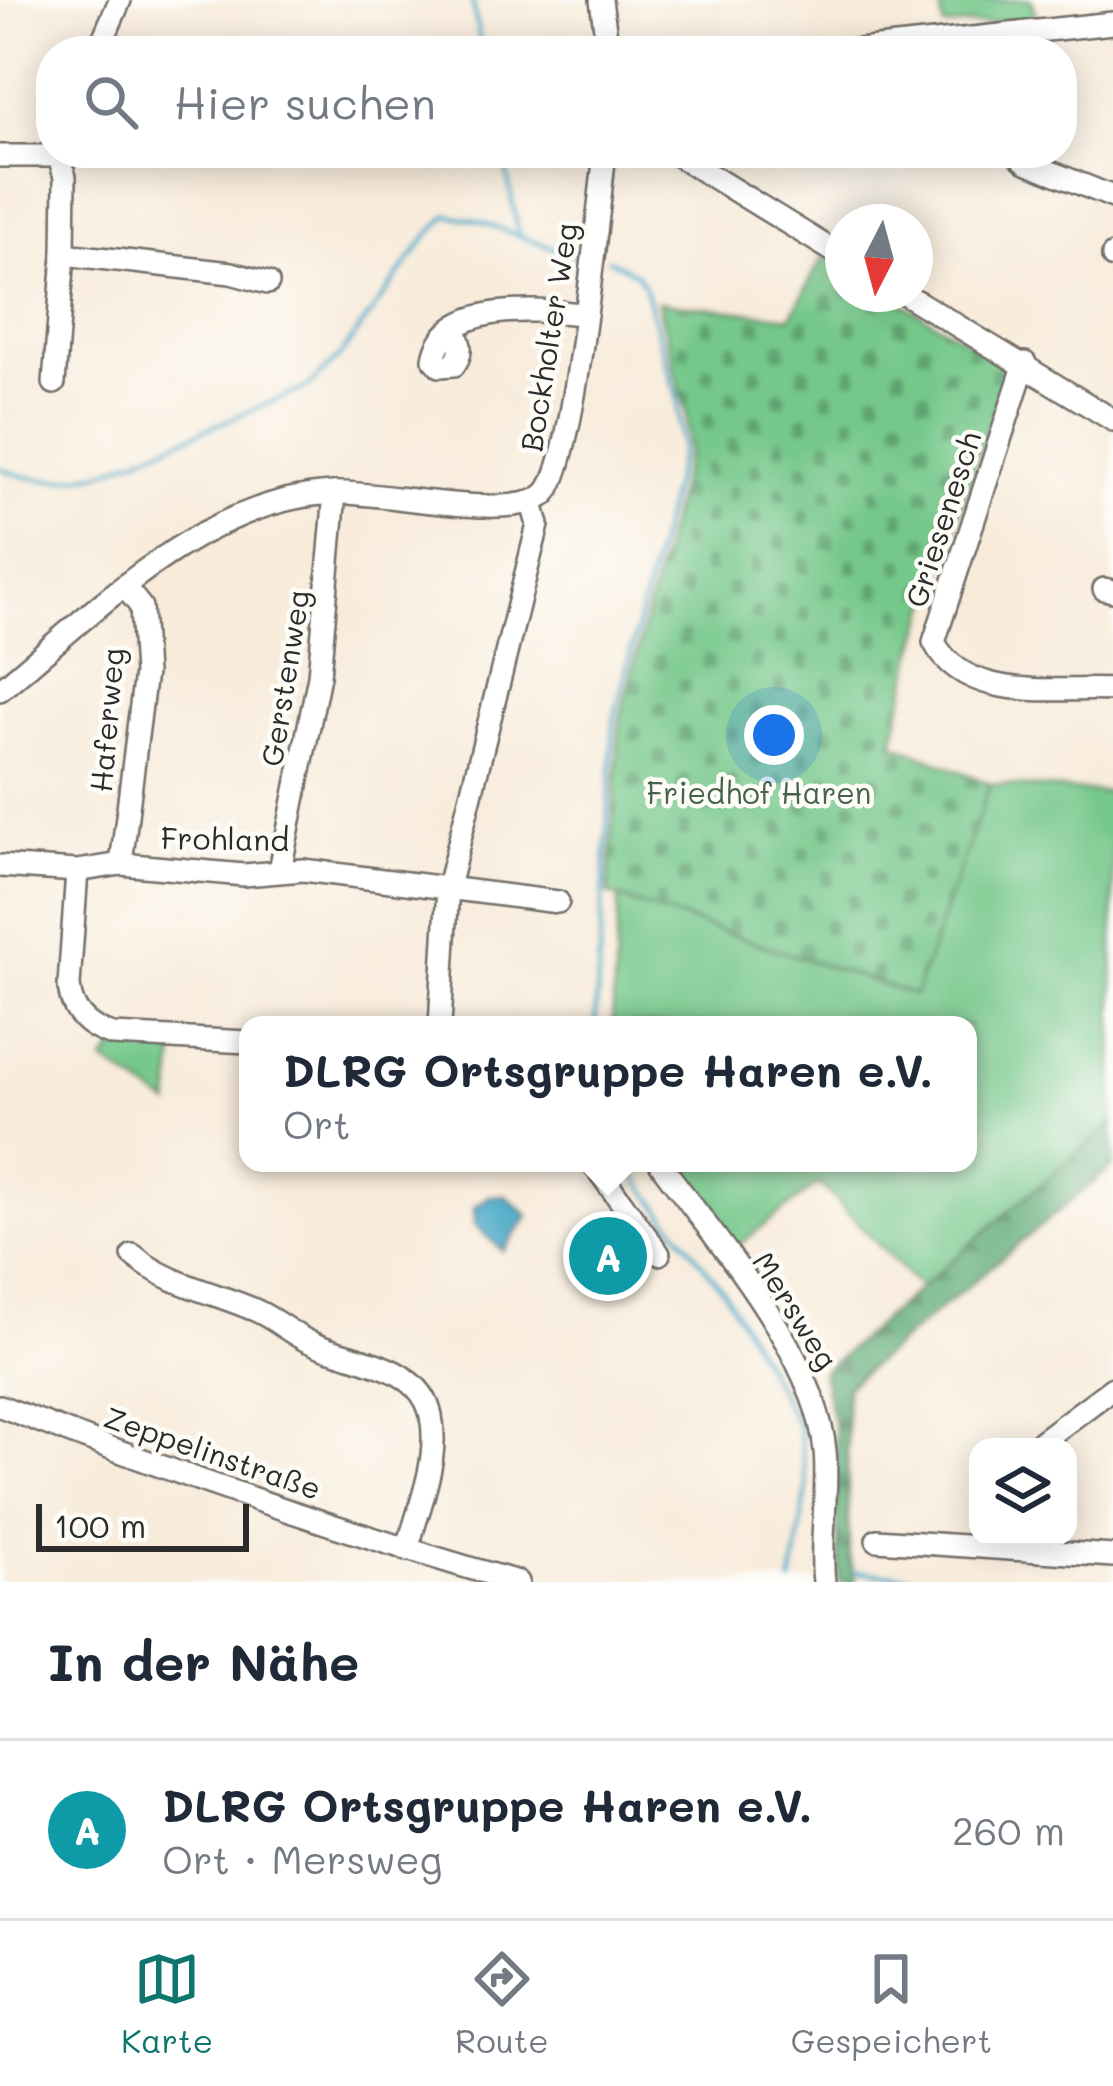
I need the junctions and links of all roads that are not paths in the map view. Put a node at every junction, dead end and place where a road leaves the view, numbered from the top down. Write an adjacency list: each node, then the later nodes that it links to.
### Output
1 (120, 0): 4 (street)
2 (601, 0): 5 (street)
3 (1113, 23): 6 (street)
4 (104, 36)
5 (606, 36)
6 (1016, 36)
7 (0, 155): 8 (street)
8 (36, 155)
9 (62, 168): 15 (street)
10 (603, 168): 18 (street, Bockholter Weg)
11 (698, 168): 14 (street)
12 (1043, 168): 13 (street)
13 (1113, 197)
14 (825, 246)
15 (64, 254): 16 (street); 21 (street)
16 (268, 283)
17 (933, 310): 20 (street)
18 (586, 314): 19 (street); 24 (street, Bockholter Weg)
19 (454, 328)
20 (1025, 364): 22 (street); 27 (street, Griesenesch)
21 (53, 383)
22 (1113, 420)
23 (335, 493): 24 (street); 25 (street); 30 (street, Gerstenweg)
24 (532, 503): 32 (street)
25 (125, 587): 26 (street); 28 (street, Haferweg)
26 (0, 690)
27 (1113, 690)
28 (121, 864): 30 (street, Frohland); 31 (street, Frohland)
29 (0, 866): 31 (street, Frohland)
30 (280, 870): 32 (street, Frohland)
31 (77, 872): 35 (street)
32 (448, 887): 33 (street); 34 (street)
33 (558, 902)
34 (441, 1016)
35 (239, 1042)
36 (599, 1172): 39 (street)
37 (666, 1172): 47 (street, Mersweg)
38 (133, 1255): 44 (street)
39 (659, 1255)
40 (1113, 1388): 42 (street)
41 (0, 1406): 44 (street, Zeppelinstraße)
42 (1046, 1438)
43 (877, 1540): 45 (street)
44 (407, 1550): 46 (street, Zeppelinstraße)
45 (1113, 1556)
46 (518, 1582)
47 (824, 1582)

